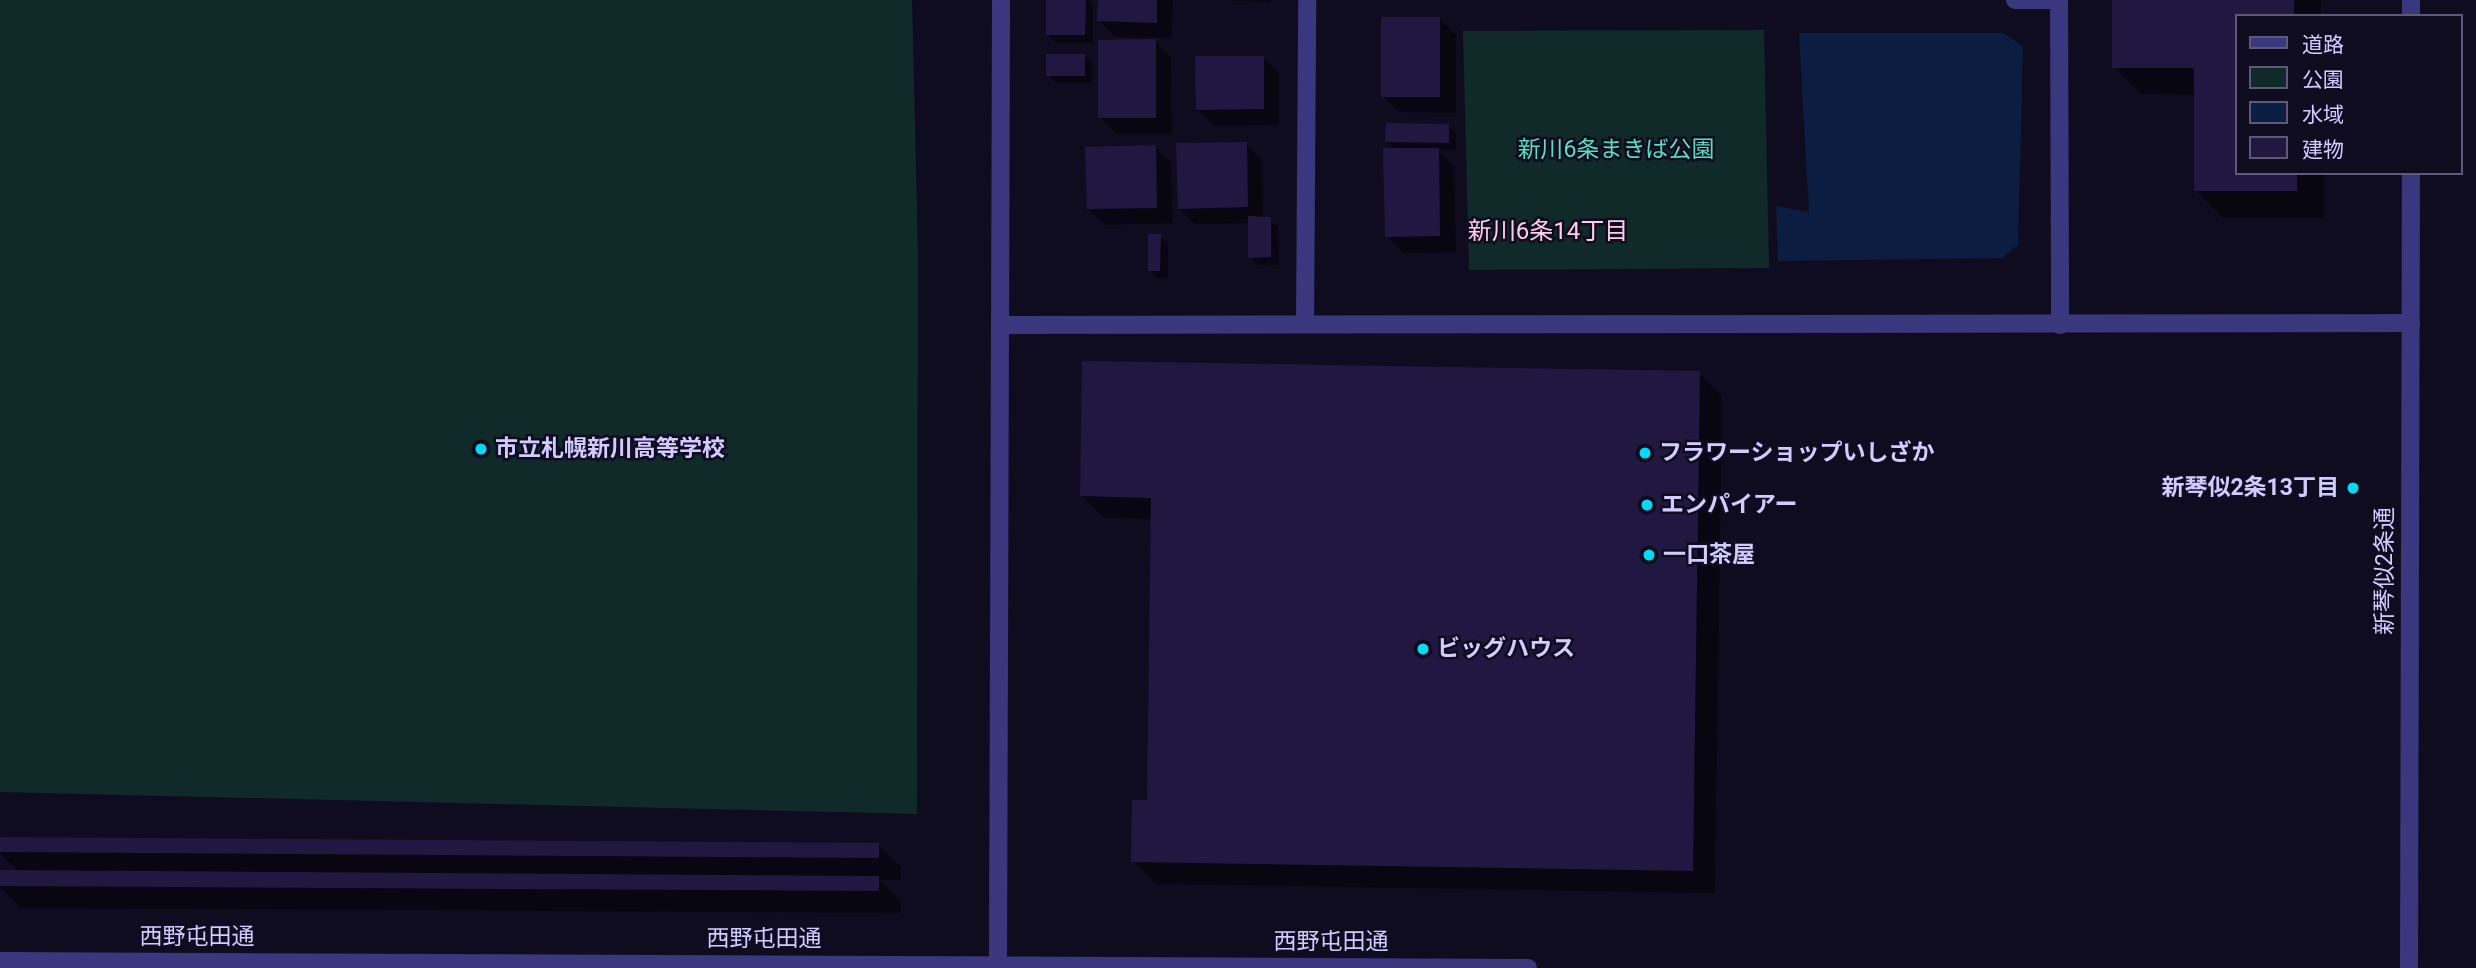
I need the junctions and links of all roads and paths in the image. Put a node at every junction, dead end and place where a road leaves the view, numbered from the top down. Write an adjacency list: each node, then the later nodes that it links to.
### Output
1 (1001, 0): 8 (street)
2 (1307, 0): 6 (street)
3 (2015, 0): 4 (street)
4 (2059, 0): 9 (street)
5 (2411, 175): 7 (street, 新琴似2条通)
6 (1305, 322): 8 (street); 9 (street)
7 (2410, 323): 9 (street); 14 (street, 新琴似2条通)
8 (1000, 325): 12 (street)
9 (2060, 325)
10 (0, 961): 11 (street, 西野屯田通)
11 (365, 965): 12 (street, 西野屯田通)
12 (998, 966): 13 (street, 西野屯田通)
13 (1528, 968)
14 (2409, 968)

